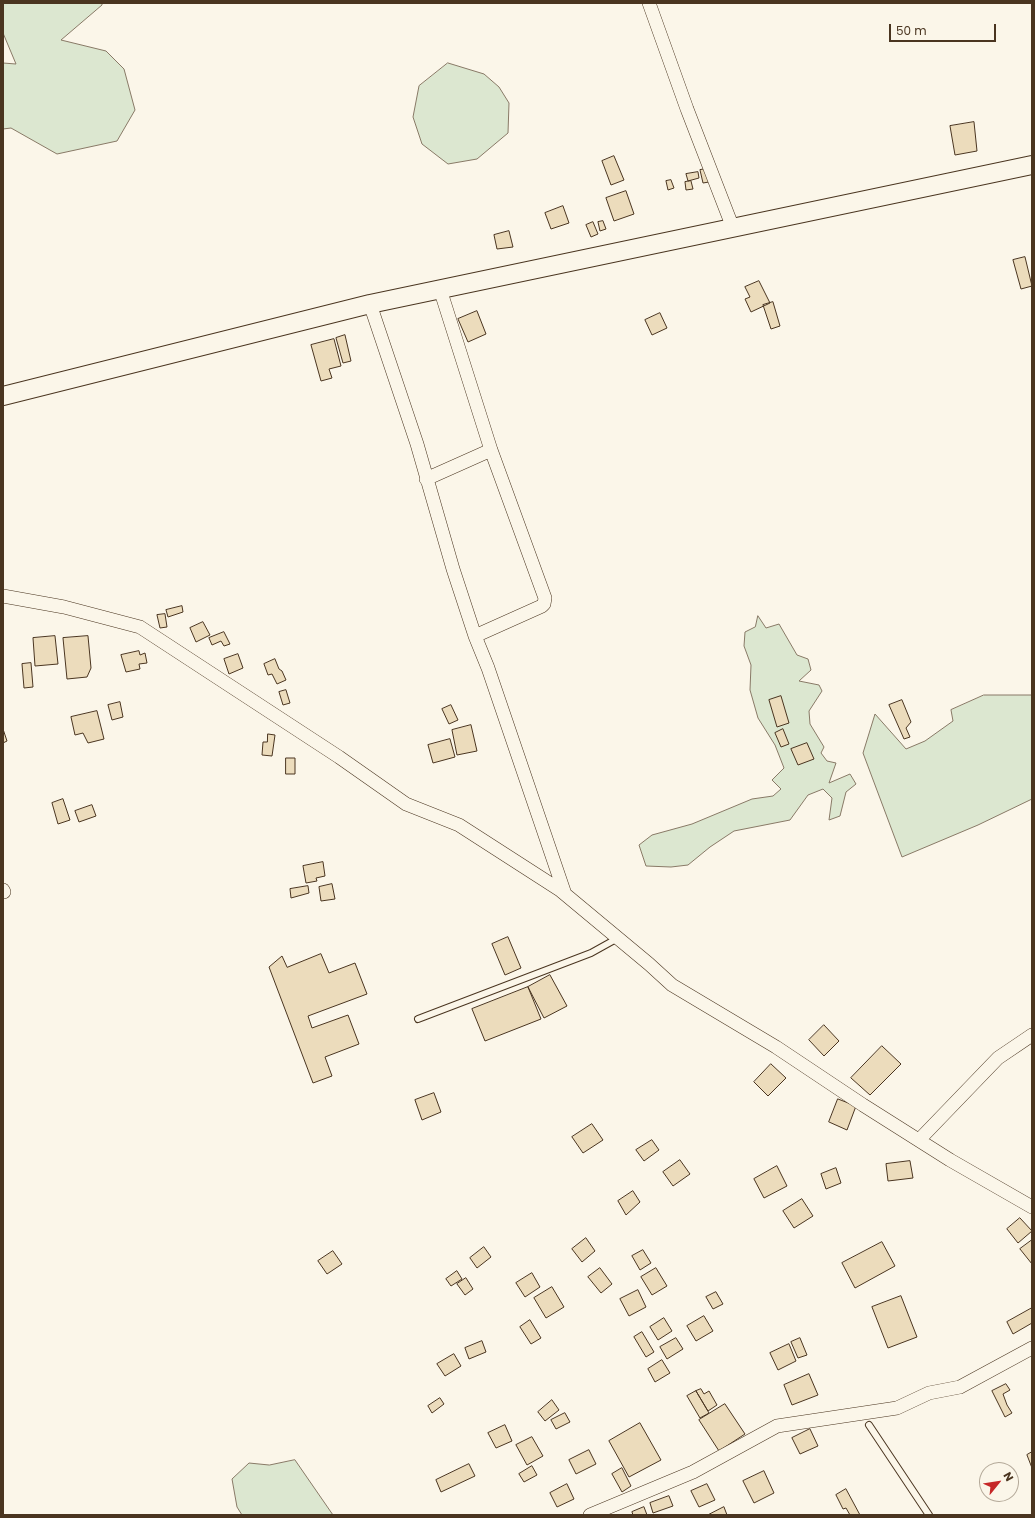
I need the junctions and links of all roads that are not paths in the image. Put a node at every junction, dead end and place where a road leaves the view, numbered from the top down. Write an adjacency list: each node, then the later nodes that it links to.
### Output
1 (649, 3): 3 (street)
2 (1032, 165): 3 (street)
3 (734, 228): 4 (street)
4 (440, 289): 5 (street); 7 (street)
5 (370, 304): 6 (street); 8 (street)
6 (3, 396)
7 (492, 450): 8 (street); 10 (street)
8 (426, 478): 10 (street)
9 (3, 596): 11 (street)
10 (475, 636): 11 (street)
11 (566, 894): 12 (street)
12 (618, 938): 13 (lane); 15 (street)
13 (418, 1020)
14 (1032, 1036): 15 (street)
15 (920, 1140): 16 (street)
16 (1032, 1207)
17 (1032, 1348): 19 (street)
18 (869, 1424): 21 (lane)
19 (619, 1509): 20 (street)
20 (590, 1515)
21 (929, 1515)

